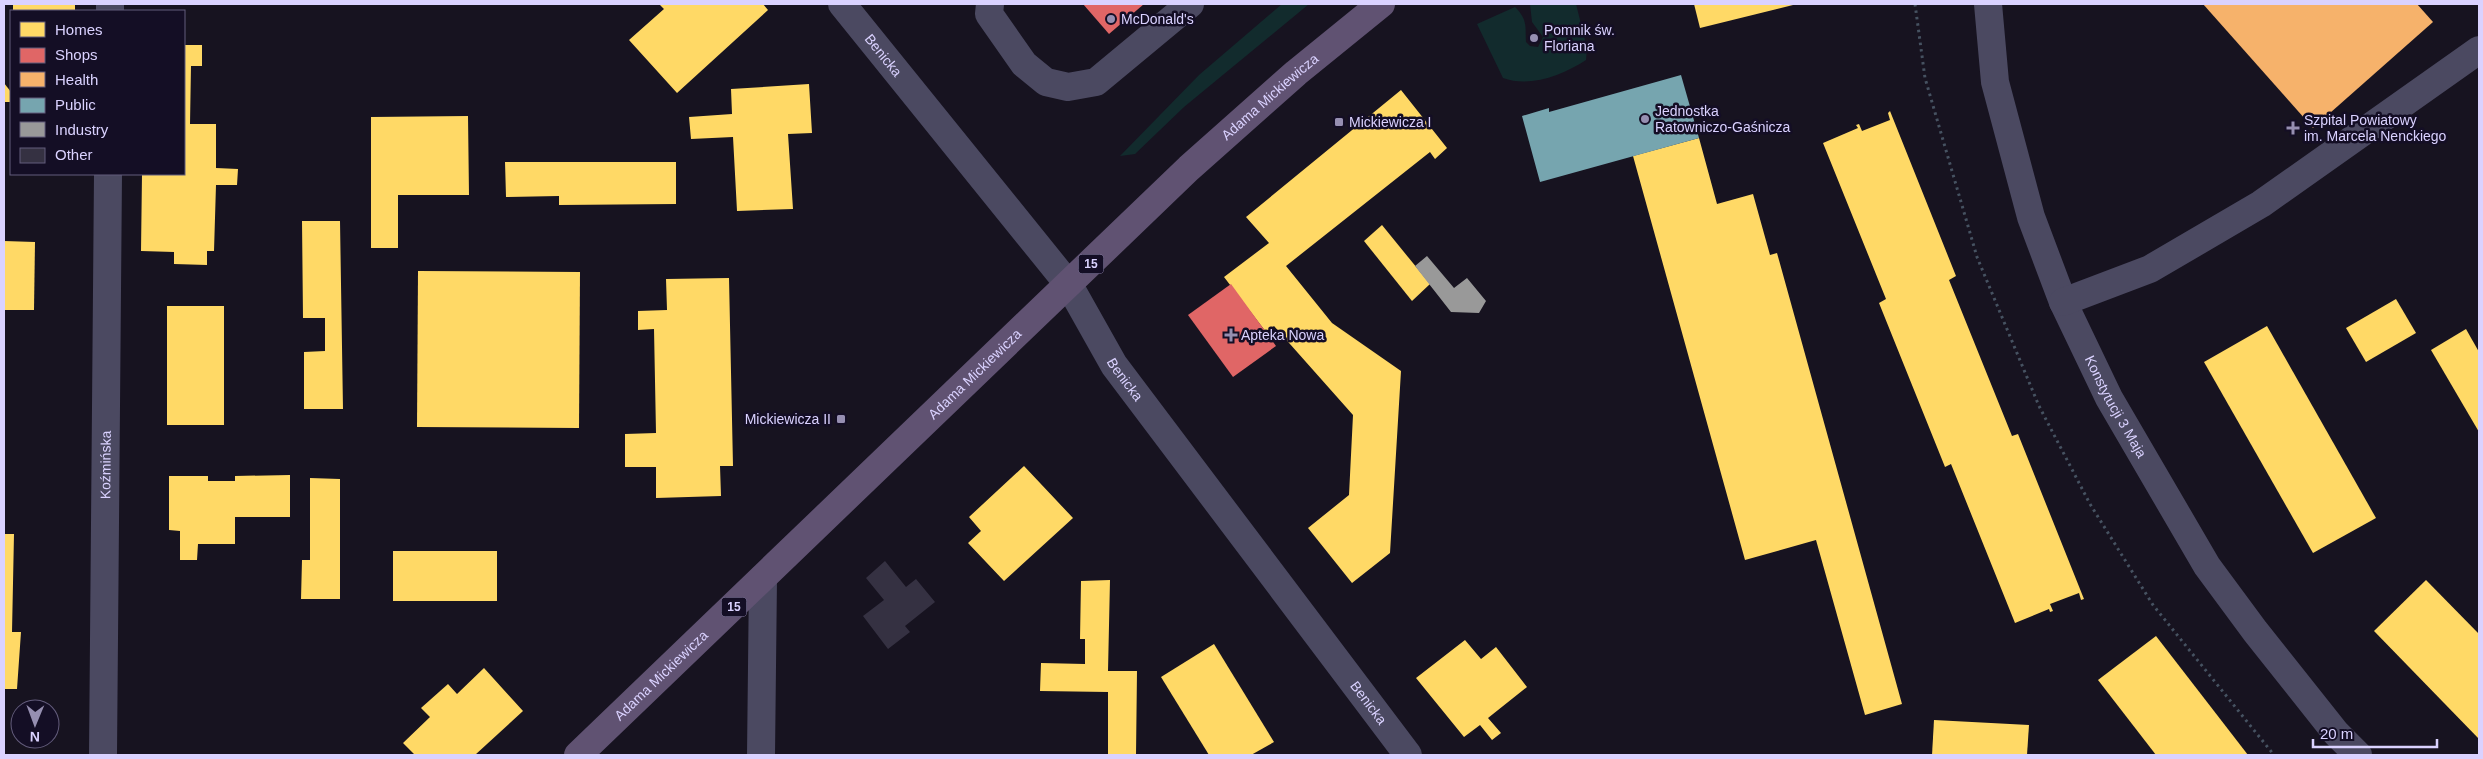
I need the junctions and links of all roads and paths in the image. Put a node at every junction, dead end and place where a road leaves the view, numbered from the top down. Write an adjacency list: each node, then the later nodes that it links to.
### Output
1 (990, 4): 2 (street)
2 (1190, 4)
3 (1381, 4): 9 (main road, Adama Mickiewicza / 15)
4 (1915, 4): 16 (path)
5 (1988, 4): 10 (street, Konstytucji 3 Maja)
6 (848, 6): 9 (street, Benicka)
7 (2479, 50): 10 (street)
8 (108, 175): 12 (street, Koźmińska)
9 (1069, 285): 11 (main road, Adama Mickiewicza / 15); 15 (street, Benicka)
10 (2064, 302): 17 (street, Konstytucji 3 Maja)
11 (764, 578): 13 (main road, Adama Mickiewicza / 15); 14 (street)
12 (104, 755)
13 (578, 755)
14 (761, 755)
15 (1408, 755)
16 (2274, 755)
17 (2358, 755)

